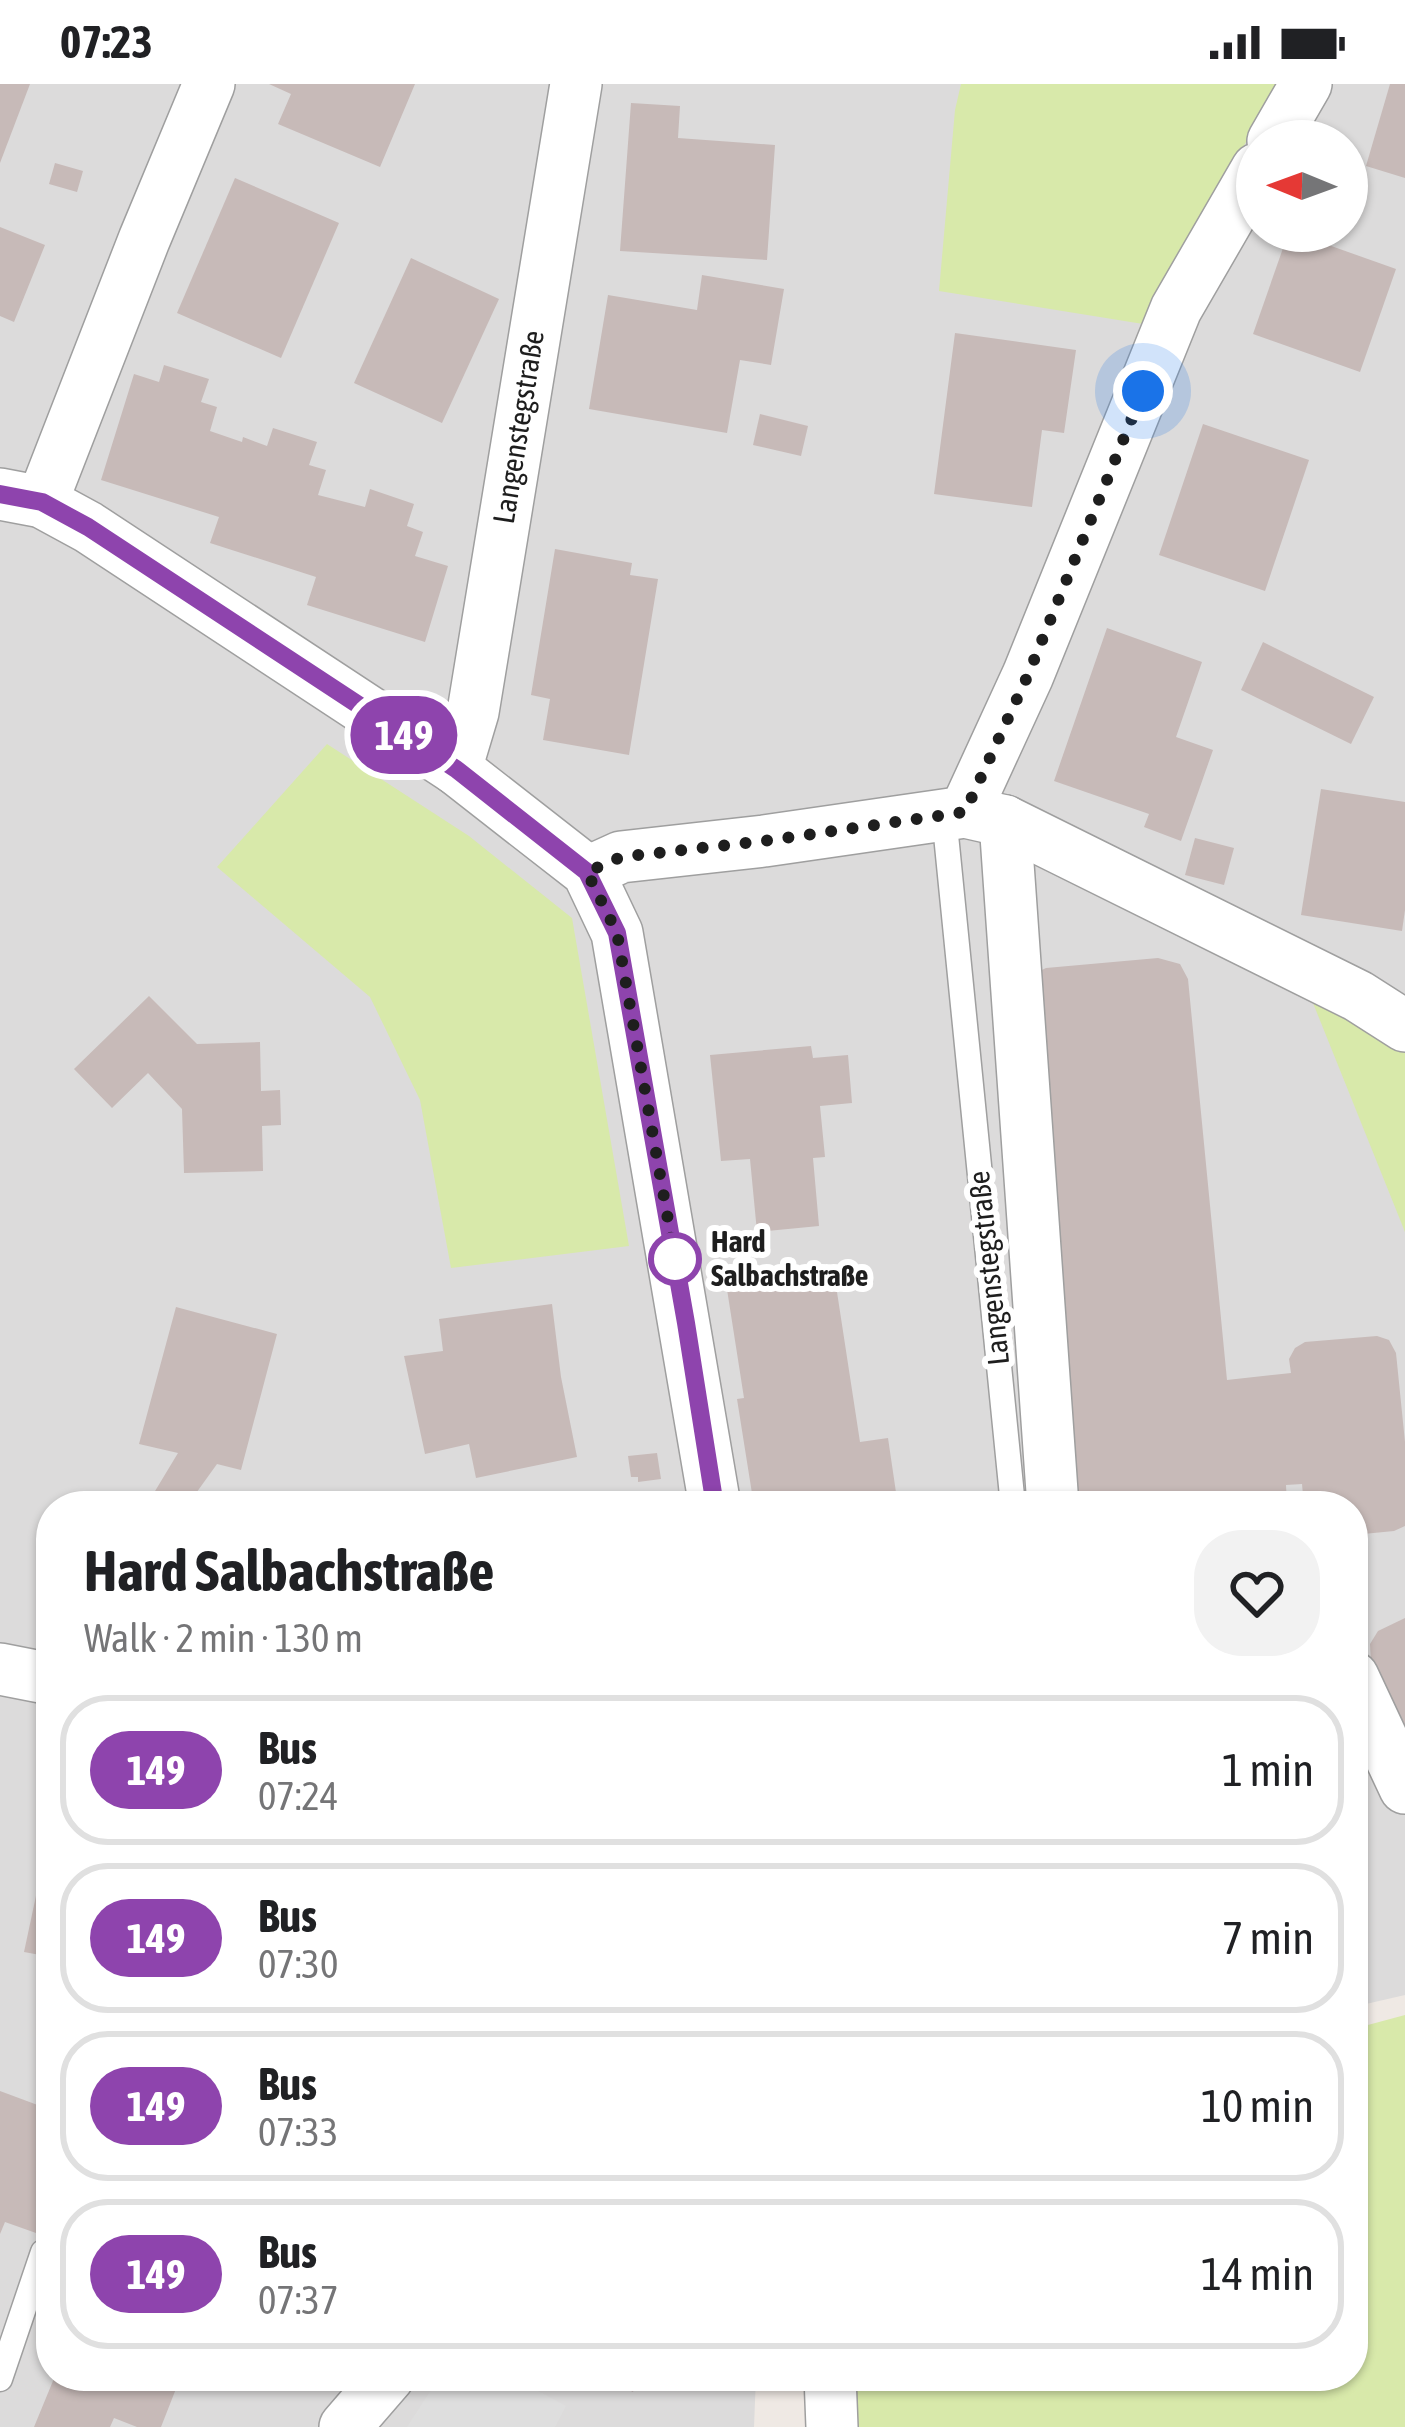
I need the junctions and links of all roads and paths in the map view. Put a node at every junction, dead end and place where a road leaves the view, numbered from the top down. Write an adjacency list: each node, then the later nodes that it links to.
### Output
1 (208, 84): 6 (street)
2 (576, 84): 7 (street, Langenstegstraße)
3 (1306, 84): 4 (street)
4 (1285, 120)
5 (1236, 206): 8 (street)
6 (21, 498): 7 (street)
7 (456, 769): 9 (street)
8 (971, 816): 9 (street); 10 (street); 12 (lane, Langenstegstraße); 13 (street, Langenstegstraße)
9 (587, 872): 11 (street)
10 (1405, 1026)
11 (713, 1491)
12 (1012, 1491)
13 (1051, 1491)
14 (0, 1669): 15 (street)
15 (36, 1675)
16 (1368, 1709): 17 (street)
17 (1405, 1788)
18 (36, 2273): 19 (lane)
19 (0, 2379)
20 (376, 2391): 22 (street)
21 (831, 2391): 23 (street)
22 (345, 2427)
23 (832, 2427)

